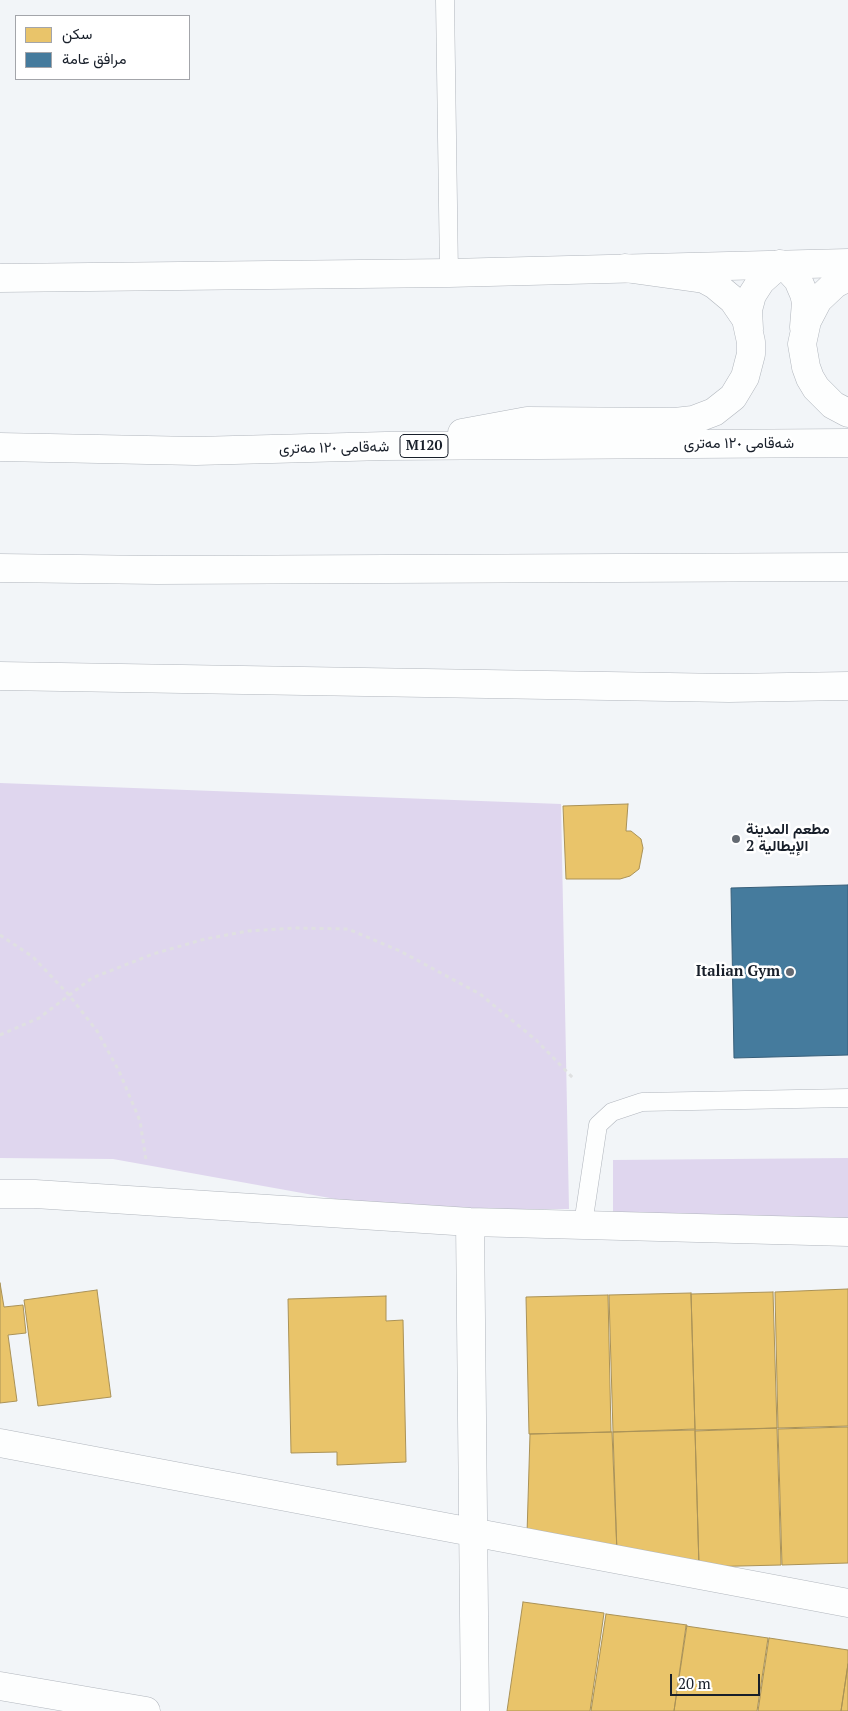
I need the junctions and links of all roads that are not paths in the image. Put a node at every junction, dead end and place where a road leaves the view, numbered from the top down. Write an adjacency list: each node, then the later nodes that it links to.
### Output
1 (445, 0): 5 (lane)
2 (848, 263): 3 (main road)
3 (780, 264): 4 (main road); 8 (main road); 9 (main road)
4 (625, 268): 5 (main road); 8 (main road)
5 (449, 273): 7 (main road)
6 (848, 277): 9 (main road)
7 (0, 278)
8 (749, 331): 13 (main road)
9 (804, 332): 10 (main road)
10 (848, 413)
11 (848, 444): 13 (main road, شەقامی ١٢٠ مەتری / M120)
12 (0, 446): 13 (main road, شەقامی ١٢٠ مەتری / M120)
13 (386, 446)
14 (848, 567): 15 (main road)
15 (0, 568)
16 (0, 676): 17 (main road)
17 (848, 686)
18 (848, 1098): 21 (lane)
19 (0, 1194): 20 (main road)
20 (470, 1222): 21 (main road); 24 (main road)
21 (583, 1224): 22 (main road)
22 (848, 1232)
23 (0, 1443): 24 (main road)
24 (473, 1533): 25 (main road); 28 (main road)
25 (848, 1602)
26 (0, 1686): 27 (main road)
27 (146, 1711)
28 (475, 1711)

